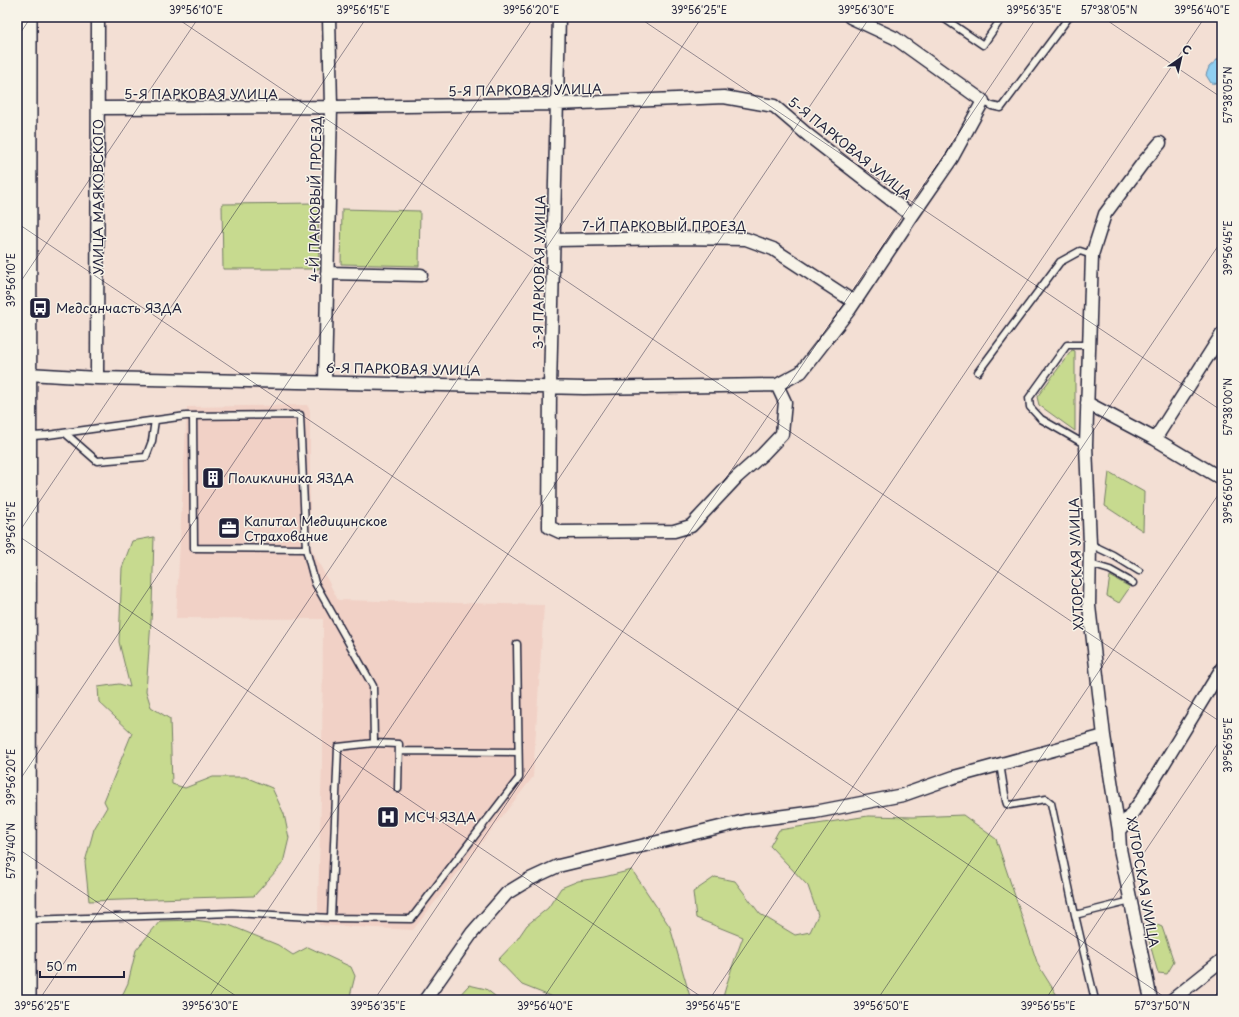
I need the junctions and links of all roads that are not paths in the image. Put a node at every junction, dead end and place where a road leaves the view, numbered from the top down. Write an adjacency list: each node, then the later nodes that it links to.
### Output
1 (28, 17): 23 (main road)
2 (98, 17): 12 (street, УЛИЦА МАЯКОВСКОГО)
3 (329, 17): 11 (street, 4-Й ПАРКОВЫЙ ПРОЕЗД)
4 (559, 17): 10 (street, 3-Я ПАРКОВАЯ УЛИЦА)
5 (850, 17): 9 (street)
6 (942, 17): 8 (lane)
7 (1069, 17): 9 (lane)
8 (1000, 18)
9 (983, 101): 14 (street)
10 (557, 104): 11 (street, 5-Я ПАРКОВАЯ УЛИЦА); 14 (street, 5-Я ПАРКОВАЯ УЛИЦА); 15 (street, 3-Я ПАРКОВАЯ УЛИЦА)
11 (331, 107): 12 (street, 5-Я ПАРКОВАЯ УЛИЦА); 17 (street, 4-Й ПАРКОВЫЙ ПРОЕЗД)
12 (98, 108): 24 (street, УЛИЦА МАЯКОВСКОГО)
13 (1160, 143): 16 (street, ХУТОРСКАЯ УЛИЦА)
14 (912, 216): 19 (street)
15 (554, 240): 19 (street, 7-Й ПАРКОВЫЙ ПРОЕЗД); 27 (street, 3-Я ПАРКОВАЯ УЛИЦА)
16 (1092, 255): 21 (street, ХУТОРСКАЯ УЛИЦА); 22 (lane)
17 (327, 273): 18 (street); 25 (street, 4-Й ПАРКОВЫЙ ПРОЕЗД)
18 (421, 275)
19 (854, 302): 26 (street)
20 (1222, 334): 33 (street)
21 (1090, 345): 28 (street, ХУТОРСКАЯ УЛИЦА); 34 (lane)
22 (978, 372)
23 (28, 374): 24 (street, 6-Я ПАРКОВАЯ УЛИЦА); 32 (main road)
24 (97, 378): 25 (street, 6-Я ПАРКОВАЯ УЛИЦА)
25 (325, 382): 27 (street, 6-Я ПАРКОВАЯ УЛИЦА)
26 (777, 385): 27 (street, 6-Я ПАРКОВАЯ УЛИЦА); 27 (street, 3-Я ПАРКОВАЯ УЛИЦА)
27 (550, 387)
28 (1087, 403): 33 (street); 34 (street, ХУТОРСКАЯ УЛИЦА)
29 (193, 416): 30 (lane); 37 (lane); 37 (lane)
30 (155, 420): 31 (lane); 31 (lane)
31 (65, 433): 32 (lane)
32 (22, 437): 53 (main road)
33 (1155, 439): 35 (street)
34 (1086, 445): 36 (street, ХУТОРСКАЯ УЛИЦА)
35 (1222, 480)
36 (1090, 544): 38 (street, ХУТОРСКАЯ УЛИЦА); 39 (lane)
37 (306, 549): 44 (lane)
38 (1090, 564): 40 (lane); 43 (street, ХУТОРСКАЯ УЛИЦА)
39 (1139, 571)
40 (1133, 583)
41 (517, 644): 46 (lane)
42 (1222, 668): 49 (street)
43 (1104, 736): 47 (street); 49 (street, ХУТОРСКАЯ УЛИЦА)
44 (374, 743): 45 (lane); 52 (lane)
45 (399, 751): 46 (lane); 48 (lane)
46 (518, 752): 52 (lane)
47 (1000, 764): 51 (lane); 56 (street)
48 (398, 788)
49 (1119, 831): 50 (street, ХУТОРСКАЯ УЛИЦА)
50 (1131, 901): 51 (lane); 58 (street, ХУТОРСКАЯ УЛИЦА)
51 (1075, 915): 57 (lane)
52 (331, 918): 53 (lane)
53 (27, 920): 55 (main road)
54 (1222, 960): 59 (street)
55 (27, 1000)
56 (425, 1000)
57 (1095, 1000)
58 (1151, 1000)
59 (1172, 1000)

